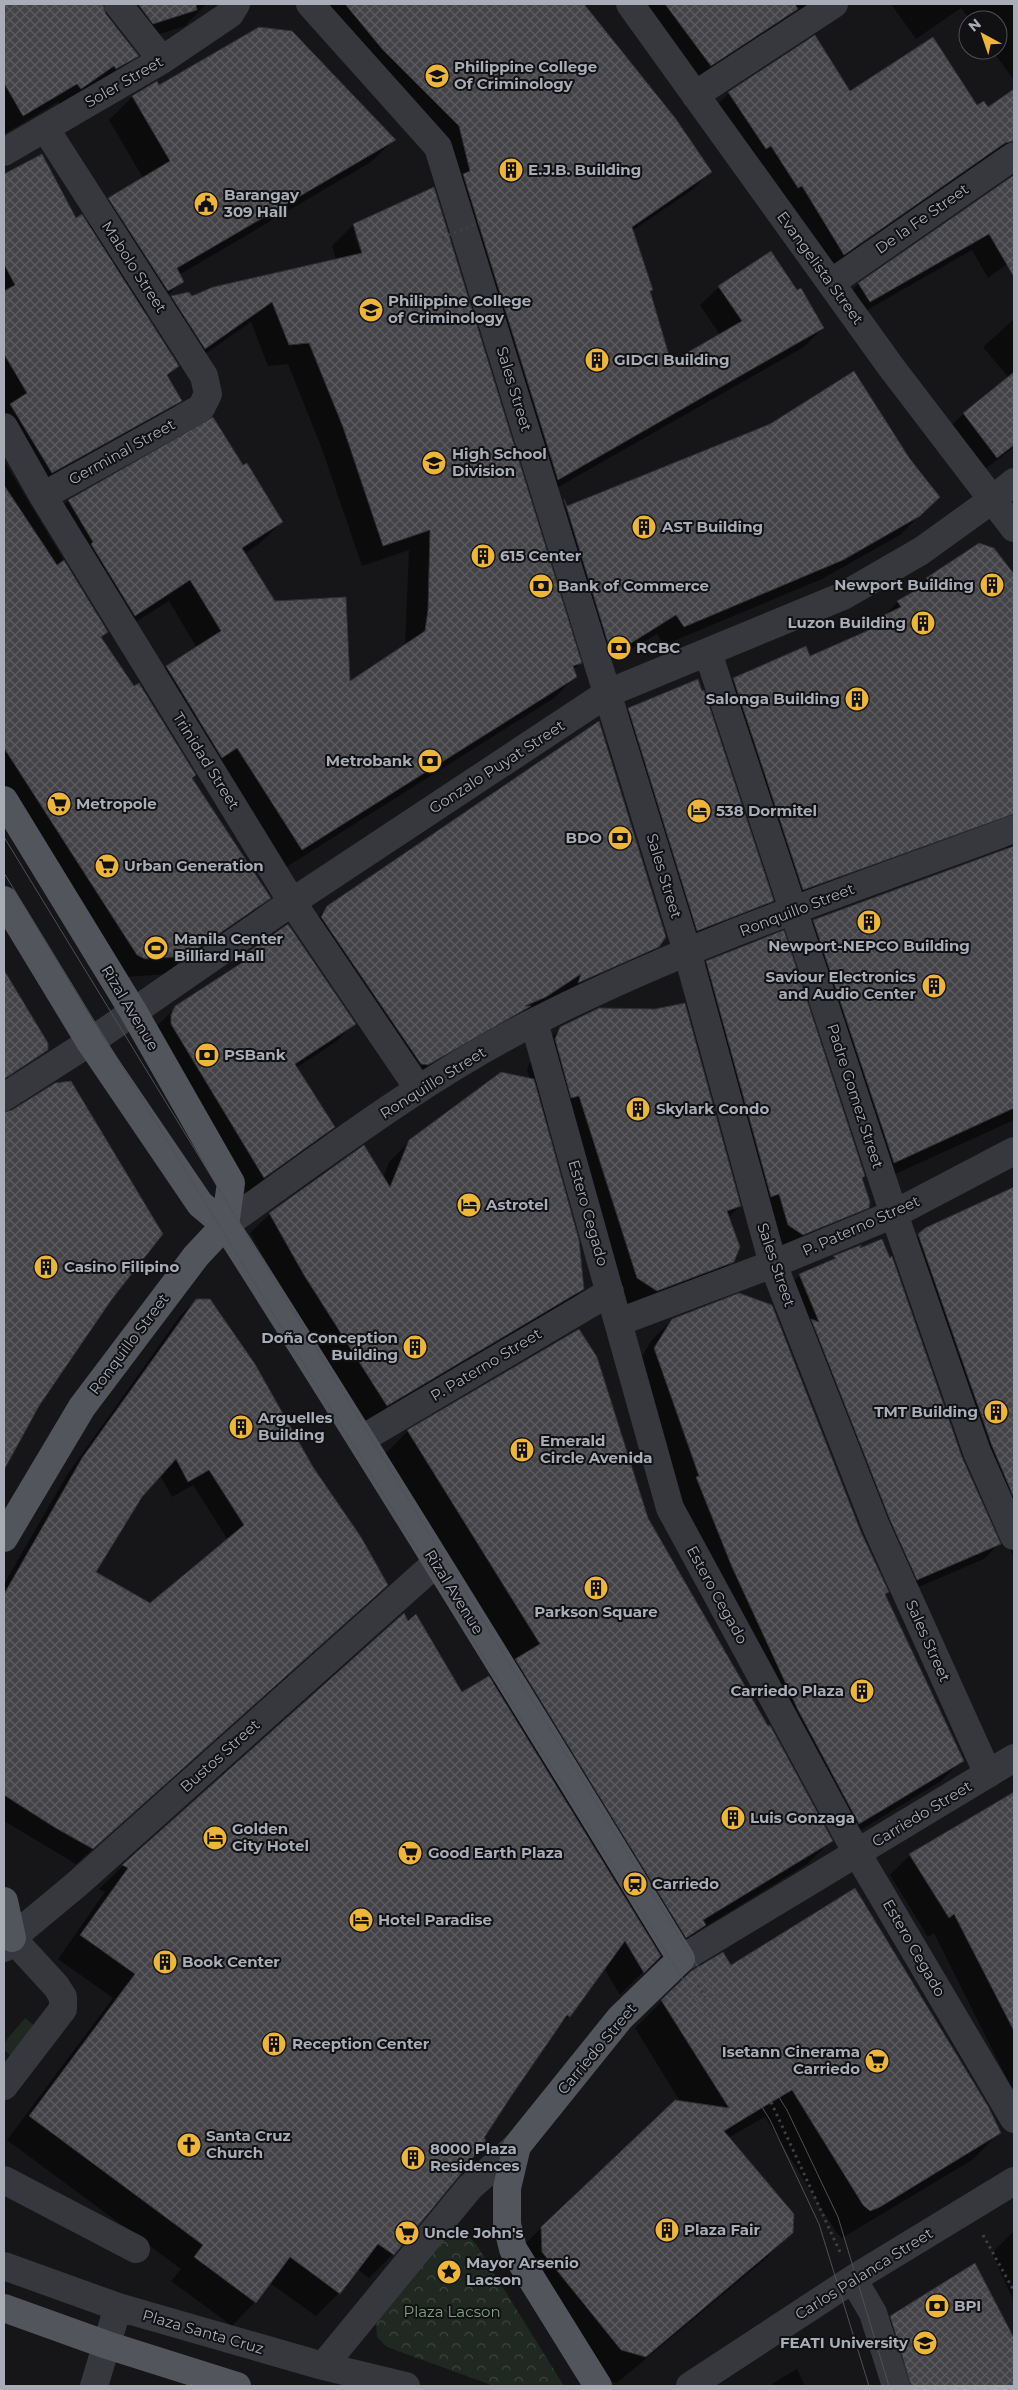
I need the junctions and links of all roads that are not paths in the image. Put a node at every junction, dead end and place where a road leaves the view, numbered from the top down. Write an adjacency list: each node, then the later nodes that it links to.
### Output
1 (118, 4): 6 (street)
2 (236, 4): 6 (street, Soler Street)
3 (310, 4): 19 (street, Sales Street)
4 (630, 4): 7 (street, Evangelista Street)
5 (834, 4): 7 (street)
6 (162, 60): 8 (street, Soler Street)
7 (695, 95): 11 (street, Evangelista Street)
8 (45, 128): 9 (street, Soler Street); 12 (street, Mabolo Street)
9 (4, 152)
10 (1014, 156): 11 (street, De la Fe Street)
11 (830, 283): 16 (street, Evangelista Street)
12 (201, 408): 15 (street, Germinal Street)
13 (4, 427): 15 (street, Trinidad Street)
14 (1014, 482): 16 (street, Gonzalo Puyat Street)
15 (43, 496): 23 (street, Trinidad Street)
16 (992, 500): 17 (street, Evangelista Street); 18 (street, Gonzalo Puyat Street)
17 (1014, 528)
18 (708, 653): 19 (street, Gonzalo Puyat Street); 24 (street, Padre Gomez Street)
19 (608, 693): 23 (street, Gonzalo Puyat Street); 25 (street, Sales Street)
20 (4, 800): 26 (main road, Rizal Avenue)
21 (1014, 829): 24 (street, Ronquillo Street)
22 (4, 900): 28 (main road, Rizal Avenue)
23 (292, 902): 26 (street, Gonzalo Puyat Street); 29 (street, Trinidad Street)
24 (794, 911): 25 (street, Ronquillo Street); 32 (street, Padre Gomez Street)
25 (687, 951): 27 (street, Ronquillo Street); 34 (street, Sales Street)
26 (133, 1011): 28 (street, Gonzalo Puyat Street); 33 (main road, Rizal Avenue)
27 (534, 1022): 29 (street, Ronquillo Street); 35 (street, Estero Cegado)
28 (90, 1042): 30 (street, Gonzalo Puyat Street); 33 (main road, Rizal Avenue)
29 (418, 1088): 33 (street, Ronquillo Street)
30 (4, 1097)
31 (1014, 1151): 32 (street, P. Paterno Street)
32 (894, 1214): 34 (street, P. Paterno Street); 39 (street, Padre Gomez Street)
33 (225, 1225): 37 (main road, Rizal Avenue); 38 (main road, Ronquillo Street)
34 (773, 1264): 36 (street, P. Paterno Street); 42 (street, Sales Street)
35 (610, 1292): 36 (street, Estero Cegado); 37 (street, P. Paterno Street)
36 (619, 1322): 43 (street, Estero Cegado)
37 (362, 1439): 40 (main road, Rizal Avenue)
38 (6, 1528)
39 (1014, 1536)
40 (436, 1563): 45 (street, Bustos Street); 46 (main road, Rizal Avenue)
41 (1014, 1758): 42 (street, Carriedo Street)
42 (988, 1774): 43 (street, Carriedo Street)
43 (857, 1853): 46 (street, Carriedo Street); 48 (street, Estero Cegado)
44 (4, 1901): 45 (main road)
45 (8, 1943): 47 (street)
46 (681, 1959): 49 (main road, Carriedo Street)
47 (4, 2086)
48 (1014, 2119)
49 (517, 2146): 58 (street); 62 (main road, Carriedo Street)
50 (4, 2180): 52 (street)
51 (1014, 2181): 54 (street, Carlos Palanca Street)
52 (136, 2249)
53 (4, 2266): 55 (street, Plaza Santa Cruz)
54 (853, 2279): 63 (street, Carlos Palanca Street); 64 (street)
55 (118, 2307): 57 (street); 58 (street, Plaza Santa Cruz)
56 (4, 2308): 57 (main road)
57 (107, 2345): 59 (street); 60 (main road)
58 (323, 2366): 61 (street, Plaza Santa Cruz)
59 (94, 2386)
60 (237, 2386)
61 (406, 2386)
62 (598, 2386)
63 (690, 2386)
64 (896, 2386)

